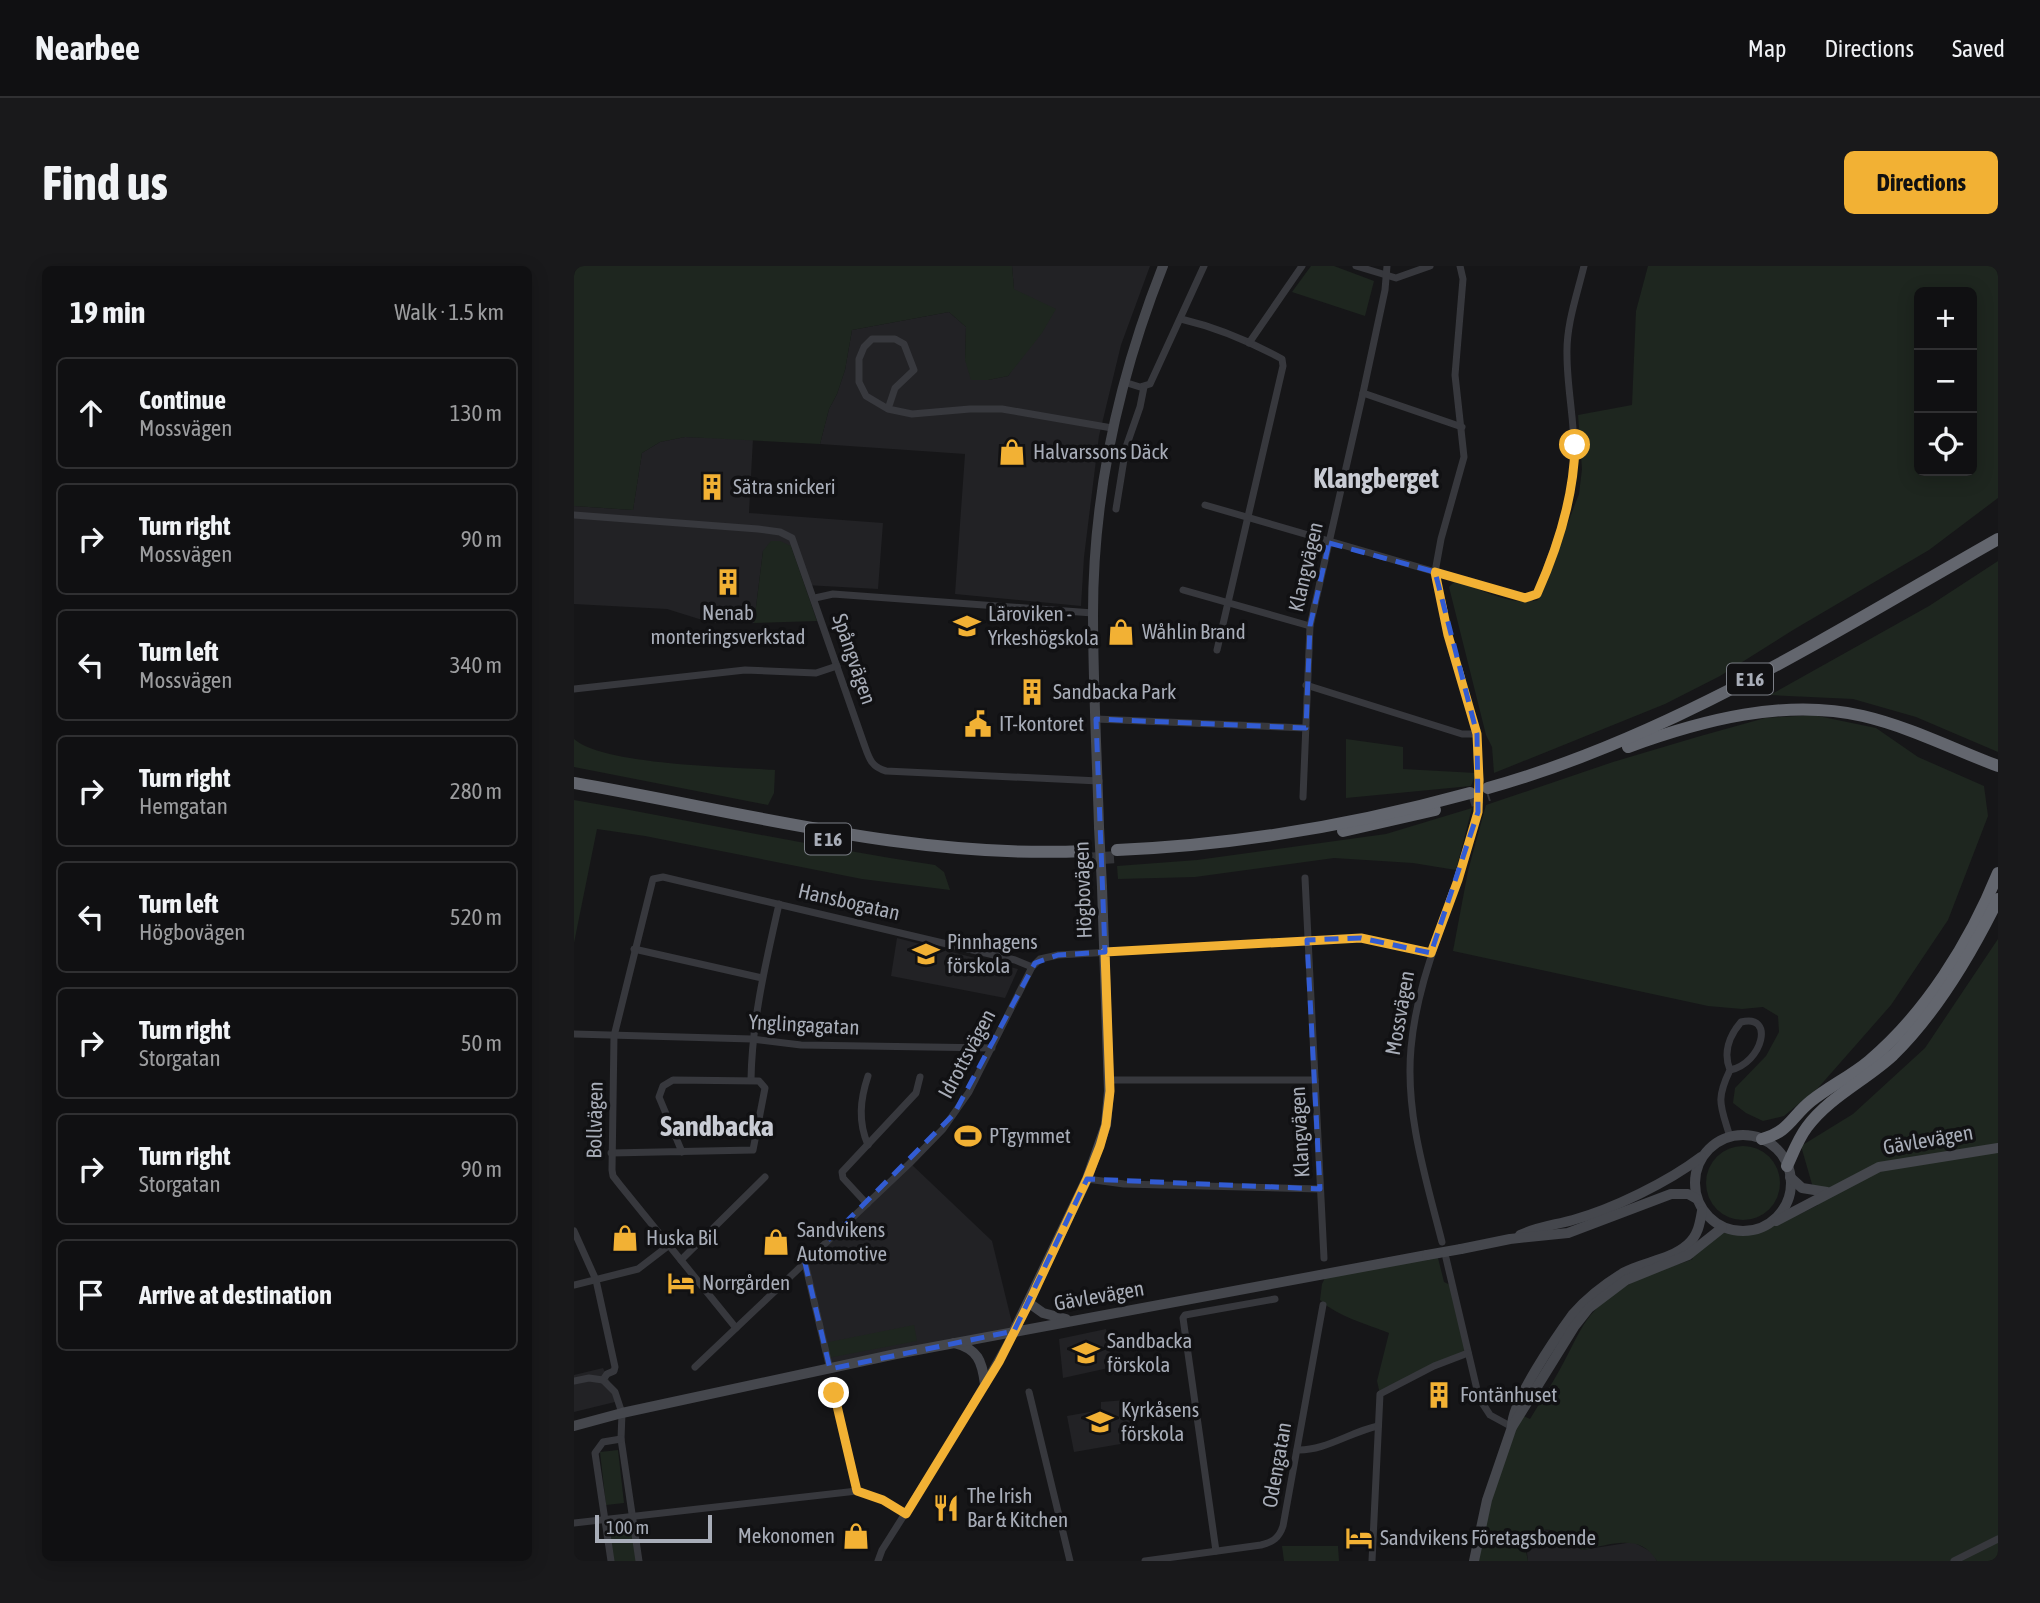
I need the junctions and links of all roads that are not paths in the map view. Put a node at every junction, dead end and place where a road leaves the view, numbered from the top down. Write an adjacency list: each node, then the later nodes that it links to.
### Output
1 (1163, 266): 12 (main road, Högbovägen)
2 (1204, 266): 10 (street)
3 (1303, 266): 11 (street)
4 (1356, 266): 9 (street)
5 (1387, 266): 9 (street, Klangvägen)
6 (1430, 266): 9 (street)
7 (1460, 266): 16 (street)
8 (1584, 266): 25 (street)
9 (1386, 276): 14 (street, Klangvägen)
10 (1181, 319): 11 (street); 13 (street)
11 (1249, 343): 21 (street)
12 (1124, 382): 13 (street); 17 (main road, Högbovägen)
13 (1143, 387): 19 (street)
14 (1363, 393): 16 (street); 23 (street, Klangvägen)
15 (888, 409): 15 (street); 17 (street)
16 (1462, 427): 25 (street)
17 (1112, 428): 29 (main road, Högbovägen)
18 (1205, 505): 21 (street)
19 (1116, 509)
20 (574, 515): 27 (street, Spångvägen)
21 (1249, 519): 23 (street); 28 (street)
22 (1998, 539): 42 (highway, E 16)
23 (1329, 542): 25 (street); 30 (street, Klangvägen)
24 (1998, 548): 38 (highway, E 16)
25 (1435, 572): 37 (street, Mossvägen)
26 (1183, 590): 28 (street)
27 (815, 598): 29 (street); 32 (street, Spångvägen)
28 (1229, 604): 30 (street); 31 (street)
29 (1093, 613): 35 (main road, Högbovägen)
30 (1310, 626): 33 (street, Klangvägen)
31 (1217, 650)
32 (836, 666): 34 (street); 40 (street, Spångvägen)
33 (1306, 685): 36 (street, Klangvägen); 37 (street)
34 (574, 690)
35 (1096, 719): 36 (street); 40 (main road, Högbovägen)
36 (1306, 728): 44 (street, Klangvägen)
37 (1477, 734): 42 (street, Mossvägen)
38 (1640, 743): 39 (highway); 42 (highway, E 16)
39 (1998, 766)
40 (1099, 781): 54 (main road, Högbovägen, bridge)
41 (574, 783): 43 (highway, E 16)
42 (1485, 788): 45 (street, Mossvägen, bridge)
43 (574, 792)
44 (1303, 797)
45 (1473, 802): 46 (highway); 55 (street, Mossvägen)
46 (1117, 854)
47 (1998, 873): 69 (highway)
48 (657, 877): 51 (street, Hansbogatan); 53 (street, Bollvägen)
49 (1305, 878): 52 (street, Klangvägen)
50 (1998, 898): 75 (highway)
51 (779, 904): 56 (street, Hansbogatan); 57 (street)
52 (1307, 940): 54 (street); 55 (street); 67 (street, Klangvägen)
53 (634, 948): 57 (street); 59 (street, Bollvägen)
54 (1105, 952): 56 (street); 66 (main road, Högbovägen)
55 (1431, 953): 87 (street, Mossvägen)
56 (1032, 967): 61 (street, Idrottsvägen)
57 (762, 978): 60 (street)
58 (574, 1034): 59 (street, Ynglingagatan)
59 (614, 1036): 60 (street, Ynglingagatan); 73 (street, Bollvägen)
60 (752, 1039): 61 (street, Ynglingagatan); 65 (street)
61 (992, 1048): 81 (street, Idrottsvägen)
62 (1730, 1070): 62 (street); 68 (street)
63 (869, 1076): 70 (street)
64 (920, 1077): 70 (street, Idrottsvägen)
65 (751, 1080): 72 (street); 72 (street)
66 (1109, 1080): 67 (street); 77 (main road, Högbovägen)
67 (1315, 1080): 78 (street, Klangvägen)
68 (1730, 1138): 69 (main road); 74 (main road)
69 (1762, 1139): 75 (main road)
70 (868, 1145): 81 (street, Idrottsvägen)
71 (1998, 1147): 79 (main road, Gävlevägen)
72 (682, 1152): 73 (street)
73 (611, 1153): 88 (street, Bollvägen)
74 (1702, 1156): 80 (main road); 86 (main road, Gävlevägen)
75 (1789, 1171): 79 (main road); 83 (main road)
76 (765, 1177): 91 (street)
77 (1087, 1179): 78 (street); 97 (main road, Högbovägen)
78 (1320, 1189): 89 (street, Klangvägen)
79 (1828, 1192): 83 (main road, Gävlevägen)
80 (1696, 1199): 82 (main road); 86 (main road, Gävlevägen)
81 (867, 1204): 92 (street, Idrottsvägen)
82 (1702, 1211): 84 (main road); 93 (main road)
83 (1765, 1226): 84 (main road)
84 (1722, 1228): 93 (main road)
85 (574, 1231): 94 (street)
86 (1510, 1239): 99 (main road, Gävlevägen, bridge)
87 (1443, 1242)
88 (668, 1245): 91 (street, Bollvägen); 94 (street)
89 (1324, 1258)
90 (1446, 1258): 103 (street)
91 (681, 1260): 100 (street, Bollvägen)
92 (805, 1263): 100 (street, Idrottsvägen); 105 (street)
93 (1654, 1264): 114 (main road)
94 (596, 1280): 95 (street); 106 (street)
95 (574, 1285)
96 (1275, 1299): 123 (street)
97 (1029, 1303): 99 (main road); 101 (main road, Högbovägen)
98 (1323, 1305): 116 (street, Odengatan)
99 (1073, 1321): 101 (main road, Gävlevägen)
100 (736, 1328): 104 (street, Idrottsvägen)
101 (1014, 1331): 102 (main road, Gävlevägen); 108 (street, Högbovägen)
102 (954, 1343): 105 (main road, Gävlevägen); 108 (main road)
103 (1468, 1353): 113 (street); 114 (street)
104 (695, 1367)
105 (830, 1368): 111 (main road, Gävlevägen)
106 (603, 1380): 107 (street); 111 (street)
107 (574, 1381)
108 (985, 1384): 118 (street, Högbovägen)
109 (833, 1387): 117 (street)
110 (1029, 1392): 128 (street)
111 (622, 1413): 112 (main road, Gävlevägen); 115 (street)
112 (574, 1426)
113 (1378, 1426): 116 (street); 130 (street)
114 (1512, 1427): 131 (main road)
115 (621, 1439): 119 (street); 120 (street)
116 (1297, 1450): 123 (street, Odengatan)
117 (857, 1491): 118 (street); 119 (street)
118 (906, 1514): 127 (street, Högbovägen)
119 (632, 1516): 120 (street); 126 (street)
120 (604, 1520): 121 (street); 125 (street)
121 (574, 1523)
122 (1998, 1539): 132 (street)
123 (1216, 1551): 124 (street, Odengatan)
124 (1166, 1560): 129 (street, Odengatan)
125 (611, 1561)
126 (639, 1561)
127 (878, 1561)
128 (1070, 1561)
129 (1145, 1561)
130 (1372, 1561)
131 (1474, 1561)
132 (1954, 1561)

